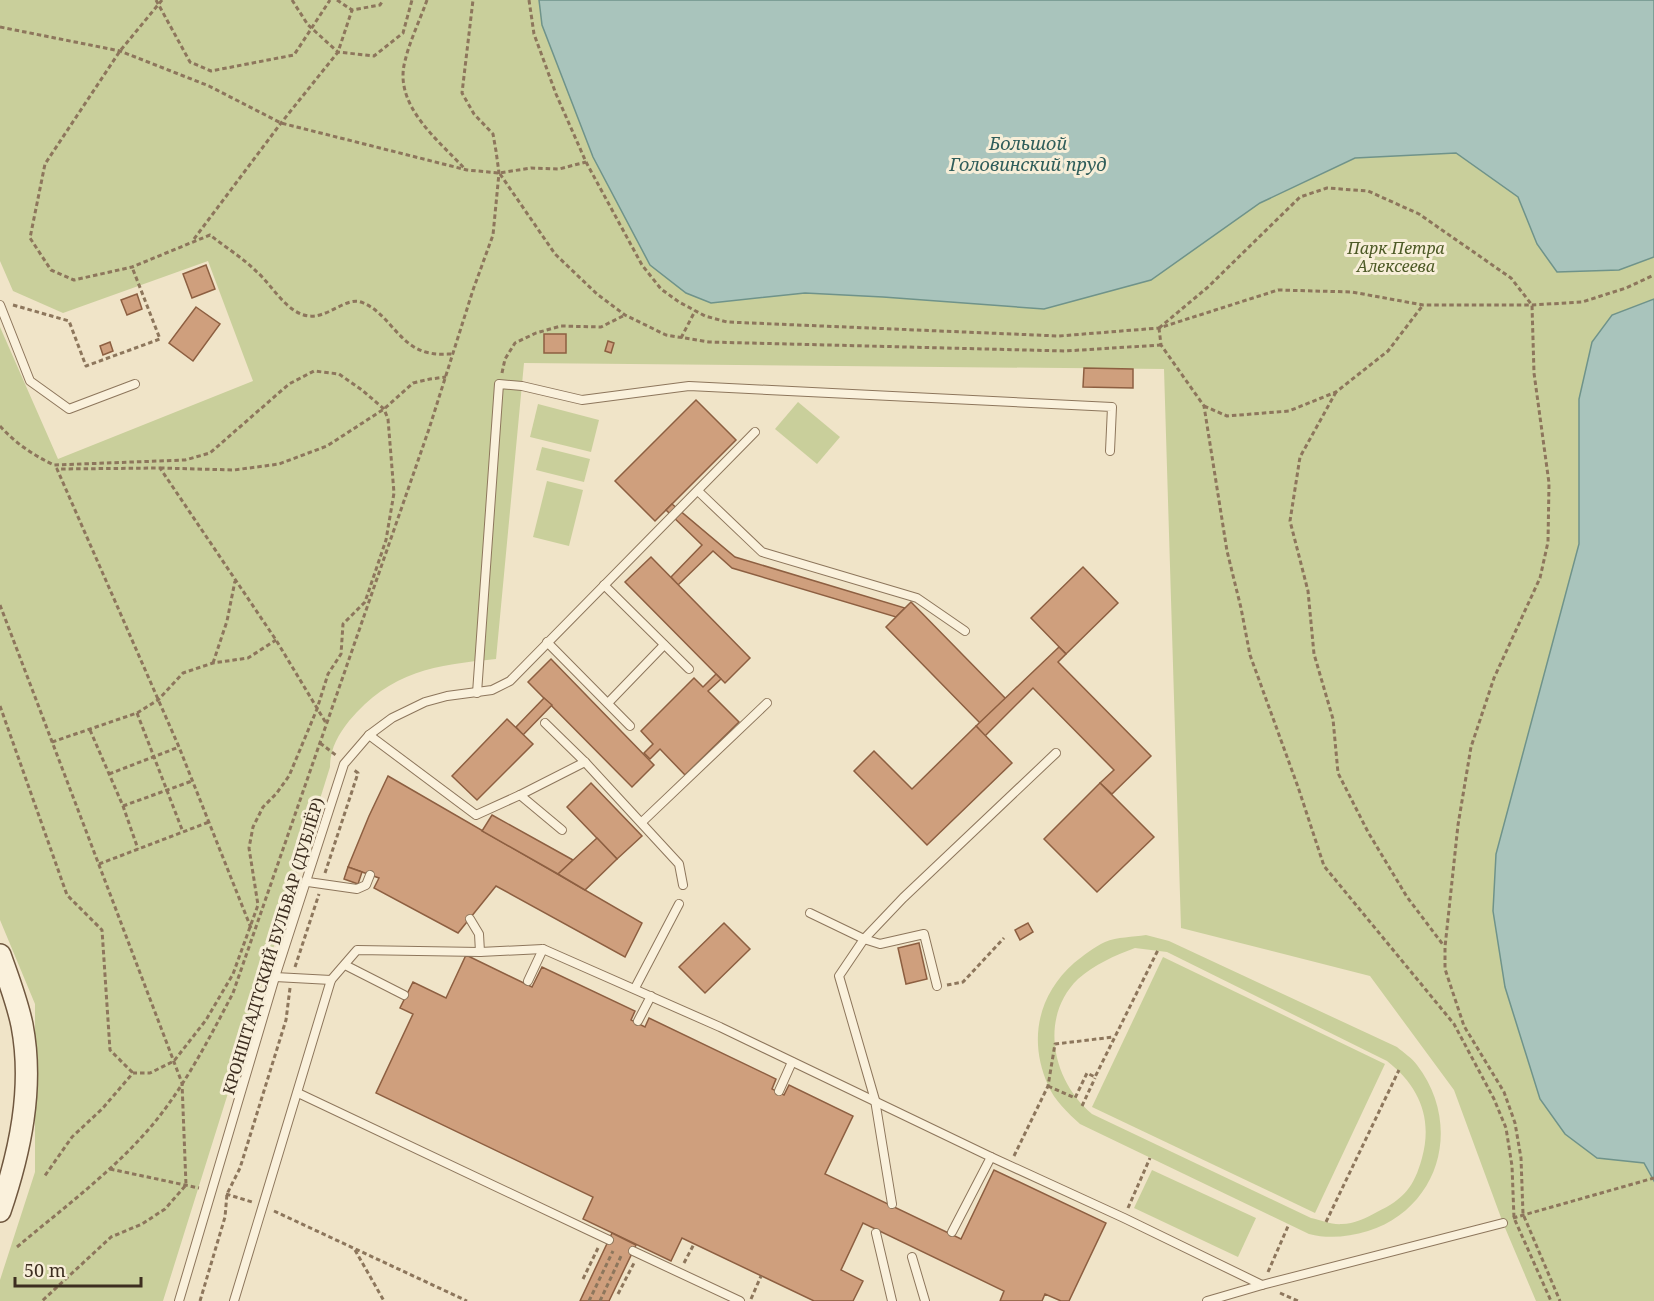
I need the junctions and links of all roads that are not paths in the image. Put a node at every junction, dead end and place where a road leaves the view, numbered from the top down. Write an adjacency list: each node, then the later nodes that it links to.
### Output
1 (3, 302): 2 (lane)
2 (135, 384)
3 (755, 432): 5 (lane)
4 (1110, 451): 11 (lane)
5 (698, 490): 6 (lane); 7 (lane)
6 (604, 585): 8 (lane); 9 (lane)
7 (965, 631)
8 (547, 642): 11 (lane, КРОНШТАДТСКИЙ БУЛЬВАР (ДУБЛЁР)); 12 (lane)
9 (664, 645): 10 (lane); 12 (lane)
10 (689, 669)
11 (477, 693): 16 (lane, КРОНШТАДТСКИЙ БУЛЬВАР (ДУБЛЁР))
12 (608, 703): 15 (lane)
13 (767, 703): 20 (lane)
14 (545, 723): 18 (lane)
15 (630, 726)
16 (369, 735): 19 (lane); 23 (lane, КРОНШТАДТСКИЙ БУЛЬВАР (ДУБЛЁР))
17 (1056, 753): 28 (lane)
18 (585, 762): 19 (lane); 20 (lane)
19 (520, 795): 21 (lane)
20 (642, 822): 24 (lane)
21 (562, 830)
22 (370, 875): 23 (lane)
23 (308, 882): 33 (lane, КРОНШТАДТСКИЙ БУЛЬВАР (ДУБЛЁР))
24 (682, 885)
25 (679, 904): 37 (lane)
26 (810, 913): 28 (lane)
27 (470, 920): 30 (lane)
28 (864, 939): 36 (lane); 44 (lane)
29 (543, 949): 30 (lane); 35 (lane); 37 (lane)
30 (480, 952): 32 (lane)
31 (0, 955): 47 (main road)
32 (345, 965): 34 (lane); 38 (lane)
33 (275, 977): 34 (lane); 55 (lane, КРОНШТАДТСКИЙ БУЛЬВАР (ДУБЛЁР))
34 (331, 980): 43 (lane)
35 (528, 981)
36 (937, 987)
37 (635, 988): 39 (lane)
38 (404, 995)
39 (651, 996): 40 (lane); 41 (lane)
40 (638, 1021)
41 (792, 1062): 42 (lane); 44 (lane)
42 (779, 1091)
43 (298, 1093): 51 (lane); 56 (lane)
44 (875, 1100): 45 (lane); 46 (lane)
45 (991, 1157): 49 (lane); 54 (lane)
46 (892, 1204)
47 (0, 1211)
48 (1503, 1223): 54 (lane)
49 (952, 1232)
50 (876, 1233): 58 (lane)
51 (606, 1238)
52 (636, 1252): 57 (lane)
53 (912, 1257): 59 (lane)
54 (1262, 1285): 60 (lane)
55 (179, 1301)
56 (234, 1301)
57 (740, 1301)
58 (892, 1301)
59 (925, 1301)
60 (1208, 1301)

